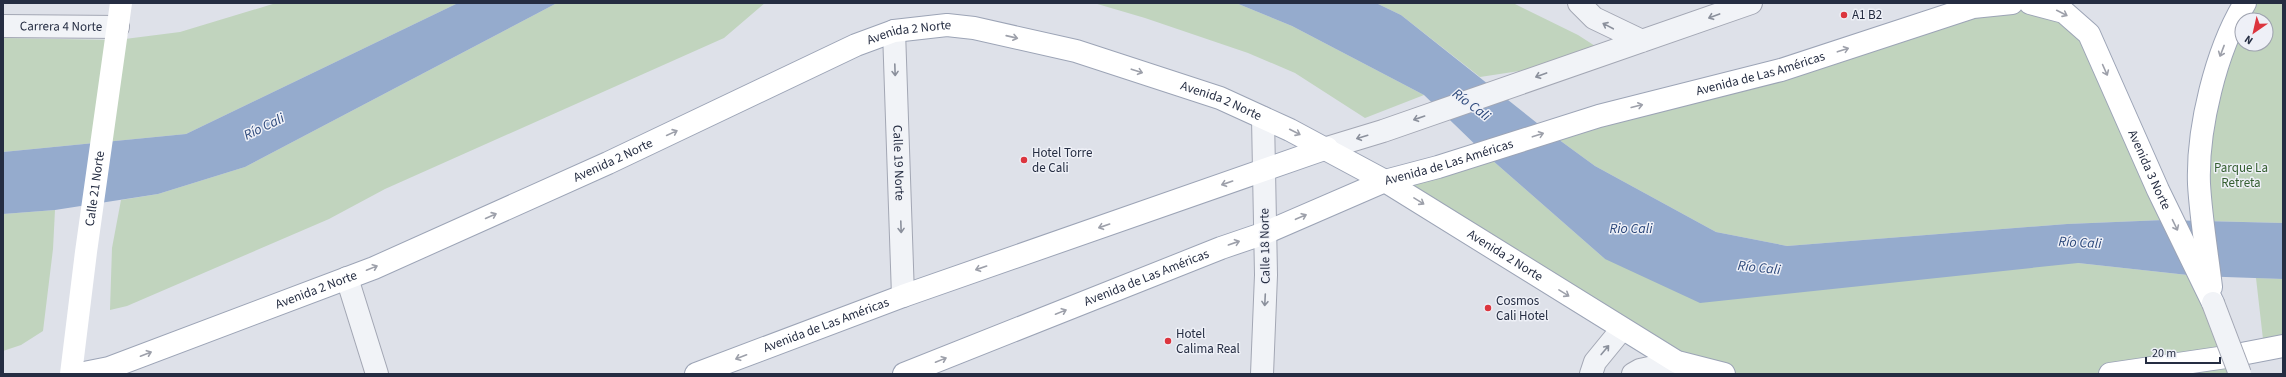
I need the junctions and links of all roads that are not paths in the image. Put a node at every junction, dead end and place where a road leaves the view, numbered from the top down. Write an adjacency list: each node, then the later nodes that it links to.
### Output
1 (121, 3): 8 (main road, Calle 21 Norte)
2 (1579, 3): 10 (street, one-way to 2)
3 (1751, 3): 10 (street, Avenida de Las Américas, one-way to 10)
4 (2012, 3): 14 (main road, Avenida de Las Américas, one-way to 4)
5 (2030, 3): 18 (main road, Avenida 3 Norte, one-way to 18)
6 (2245, 3): 18 (main road, one-way to 18)
7 (3, 26): 8 (street, Carrera 4 Norte)
8 (118, 27): 23 (main road, Calle 21 Norte)
9 (894, 30): 11 (main road, Avenida 2 Norte, one-way to 11); 16 (main road, Avenida 2 Norte, one-way to 9); 17 (street, Calle 19 Norte, one-way to 17)
10 (1642, 41): 12 (street, Avenida de Las Américas, one-way to 12)
11 (1263, 118): 12 (main road, Avenida 2 Norte, one-way to 12); 13 (street, Calle 18 Norte)
12 (1327, 148): 13 (main road, Avenida de Las Américas); 14 (main road, Avenida 2 Norte)
13 (1264, 171): 15 (street, Calle 18 Norte); 17 (main road, Avenida de Las Américas, one-way to 17)
14 (1386, 180): 15 (main road, Avenida de Las Américas, one-way to 14); 19 (main road, Avenida 2 Norte, one-way to 19)
15 (1265, 233): 27 (main road, Avenida de Las Américas, one-way to 15); 28 (street, Calle 18 Norte, one-way to 28)
16 (347, 278): 24 (main road, Avenida 2 Norte, one-way to 16); 25 (street)
17 (903, 296): 26 (main road, Avenida de Las Américas, one-way to 26)
18 (2212, 303): 34 (street, bridge)
19 (1622, 329): 22 (main road, Avenida 2 Norte); 29 (street, one-way to 19)
20 (2283, 346): 21 (main road)
21 (2226, 357): 32 (main road); 33 (main road)
22 (1677, 362): 30 (street); 31 (main road, Avenida 2 Norte)
23 (71, 374)
24 (79, 374)
25 (377, 374)
26 (696, 374)
27 (906, 374)
28 (1262, 374)
29 (1591, 374)
30 (1633, 374)
31 (1724, 374)
32 (2110, 374)
33 (2177, 374)
34 (2240, 374)

